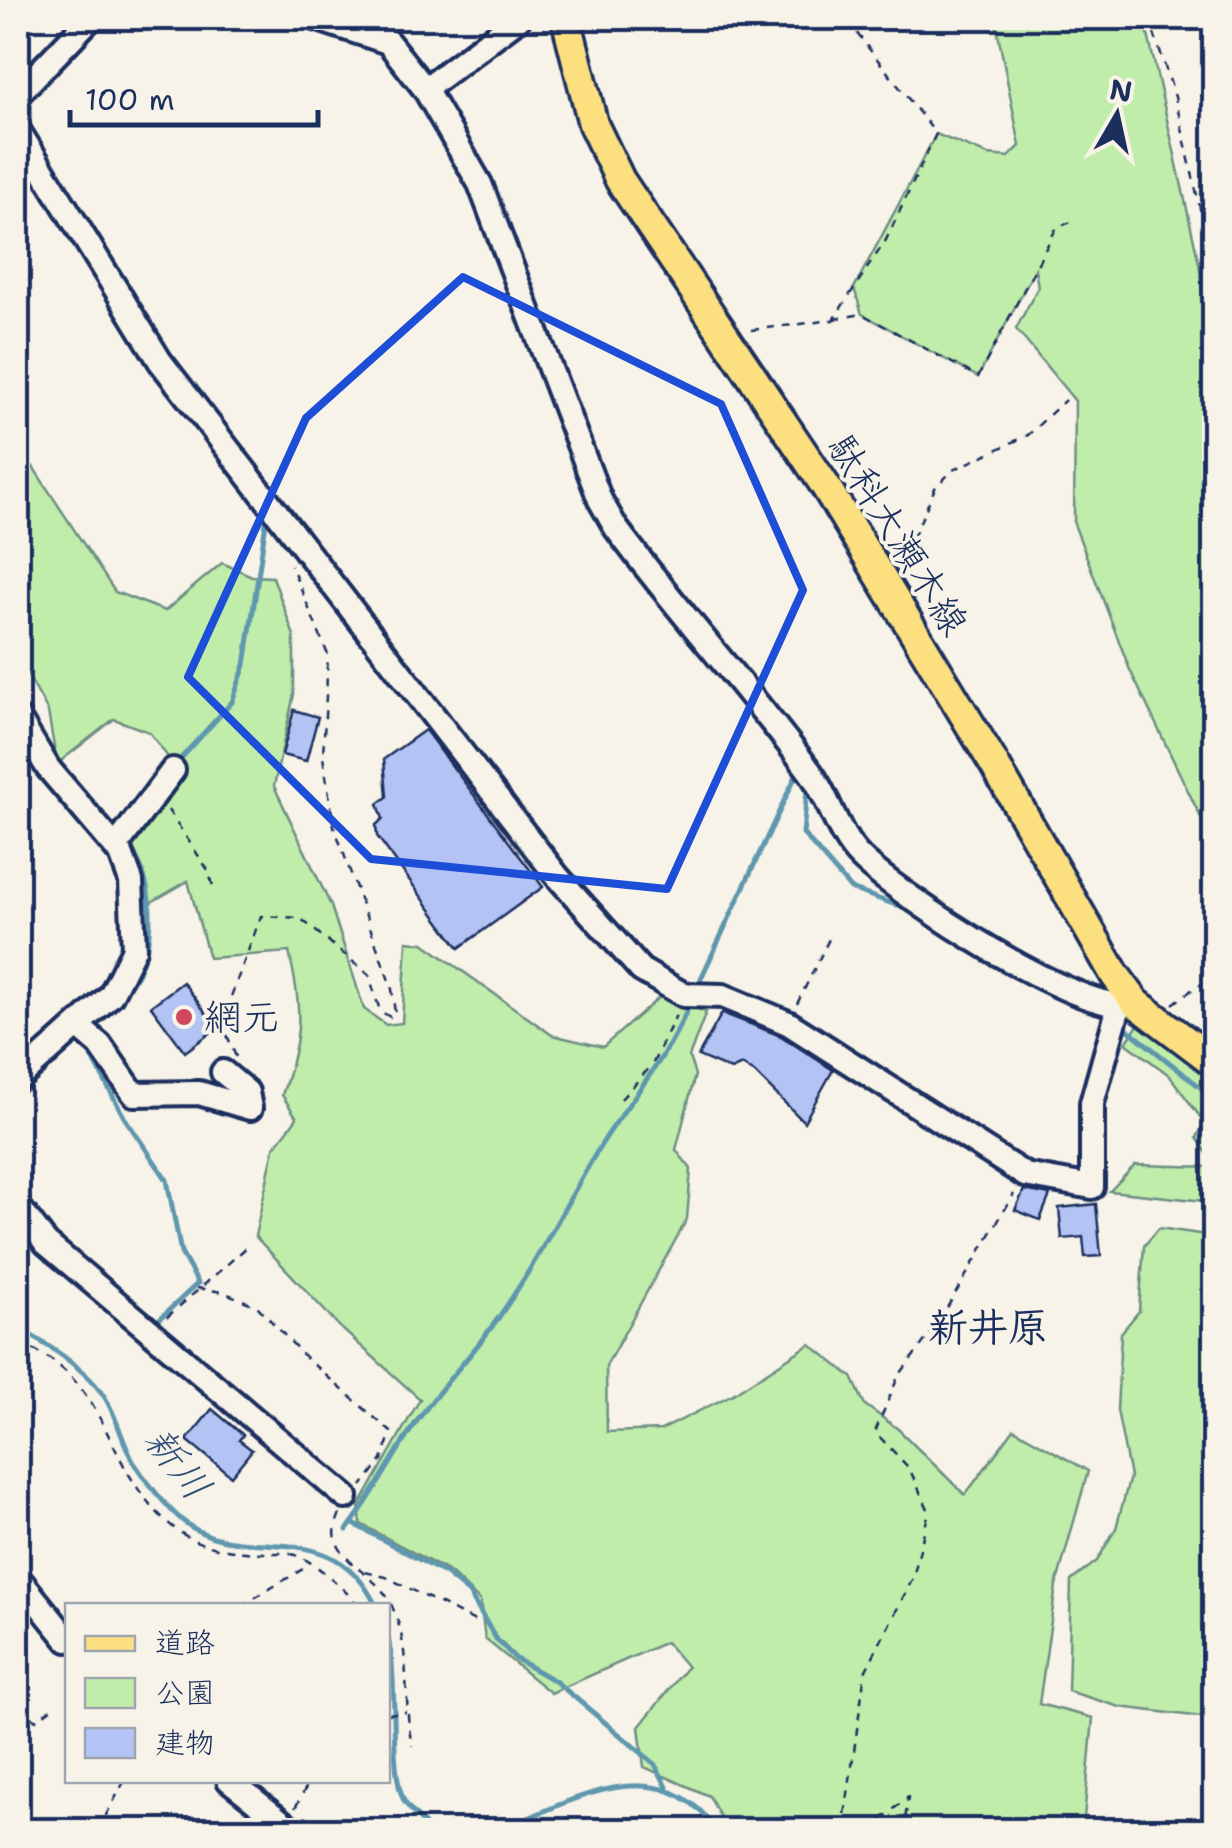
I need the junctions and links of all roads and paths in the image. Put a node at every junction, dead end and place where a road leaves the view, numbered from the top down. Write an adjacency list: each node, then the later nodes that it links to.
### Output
1 (90, 18): 8 (street)
2 (314, 18): 7 (street)
3 (519, 18): 7 (street)
4 (566, 18): 13 (main road, 駄科大瀬木線)
5 (846, 18): 12 (path)
6 (1149, 18): 11 (path)
7 (426, 90): 27 (street)
8 (18, 94)
9 (18, 130): 26 (street)
10 (1077, 220): 12 (path)
11 (1214, 271)
12 (832, 320): 13 (path)
13 (725, 334): 18 (main road, 駄科大瀬木線)
14 (1064, 400): 18 (path)
15 (1214, 447): 16 (path)
16 (1214, 509)
17 (286, 552): 31 (path)
18 (890, 592): 27 (main road, 駄科大瀬木線)
19 (18, 718): 22 (street)
20 (173, 770): 21 (street)
21 (148, 803): 22 (street); 23 (path)
22 (116, 845): 29 (street)
23 (214, 886)
24 (828, 939): 28 (path)
25 (1214, 981): 27 (path)
26 (684, 995): 28 (street); 33 (path)
27 (1137, 1009): 30 (main road, 駄科大瀬木線); 34 (street)
28 (788, 1023): 34 (street)
29 (79, 1027): 31 (street); 32 (street)
30 (1214, 1062)
31 (230, 1066)
32 (18, 1079)
33 (621, 1099)
34 (1024, 1175): 58 (path)
35 (18, 1206): 38 (street)
36 (247, 1246): 37 (path)
37 (197, 1288): 38 (path); 40 (path)
38 (152, 1332): 40 (street)
39 (18, 1343): 41 (path)
40 (346, 1496): 42 (path)
41 (309, 1565): 44 (path); 45 (path)
42 (364, 1572): 46 (path); 50 (path)
43 (18, 1578): 47 (street)
44 (246, 1603)
45 (356, 1603)
46 (477, 1622)
47 (65, 1636)
48 (18, 1708): 49 (path)
49 (52, 1708)
50 (408, 1712): 51 (path); 52 (path)
51 (390, 1714)
52 (412, 1746)
53 (122, 1783): 56 (path)
54 (232, 1783): 57 (street)
55 (309, 1783): 57 (path)
56 (98, 1830)
57 (290, 1830)
58 (843, 1830)
59 (869, 1830): 60 (path)
60 (904, 1830)

